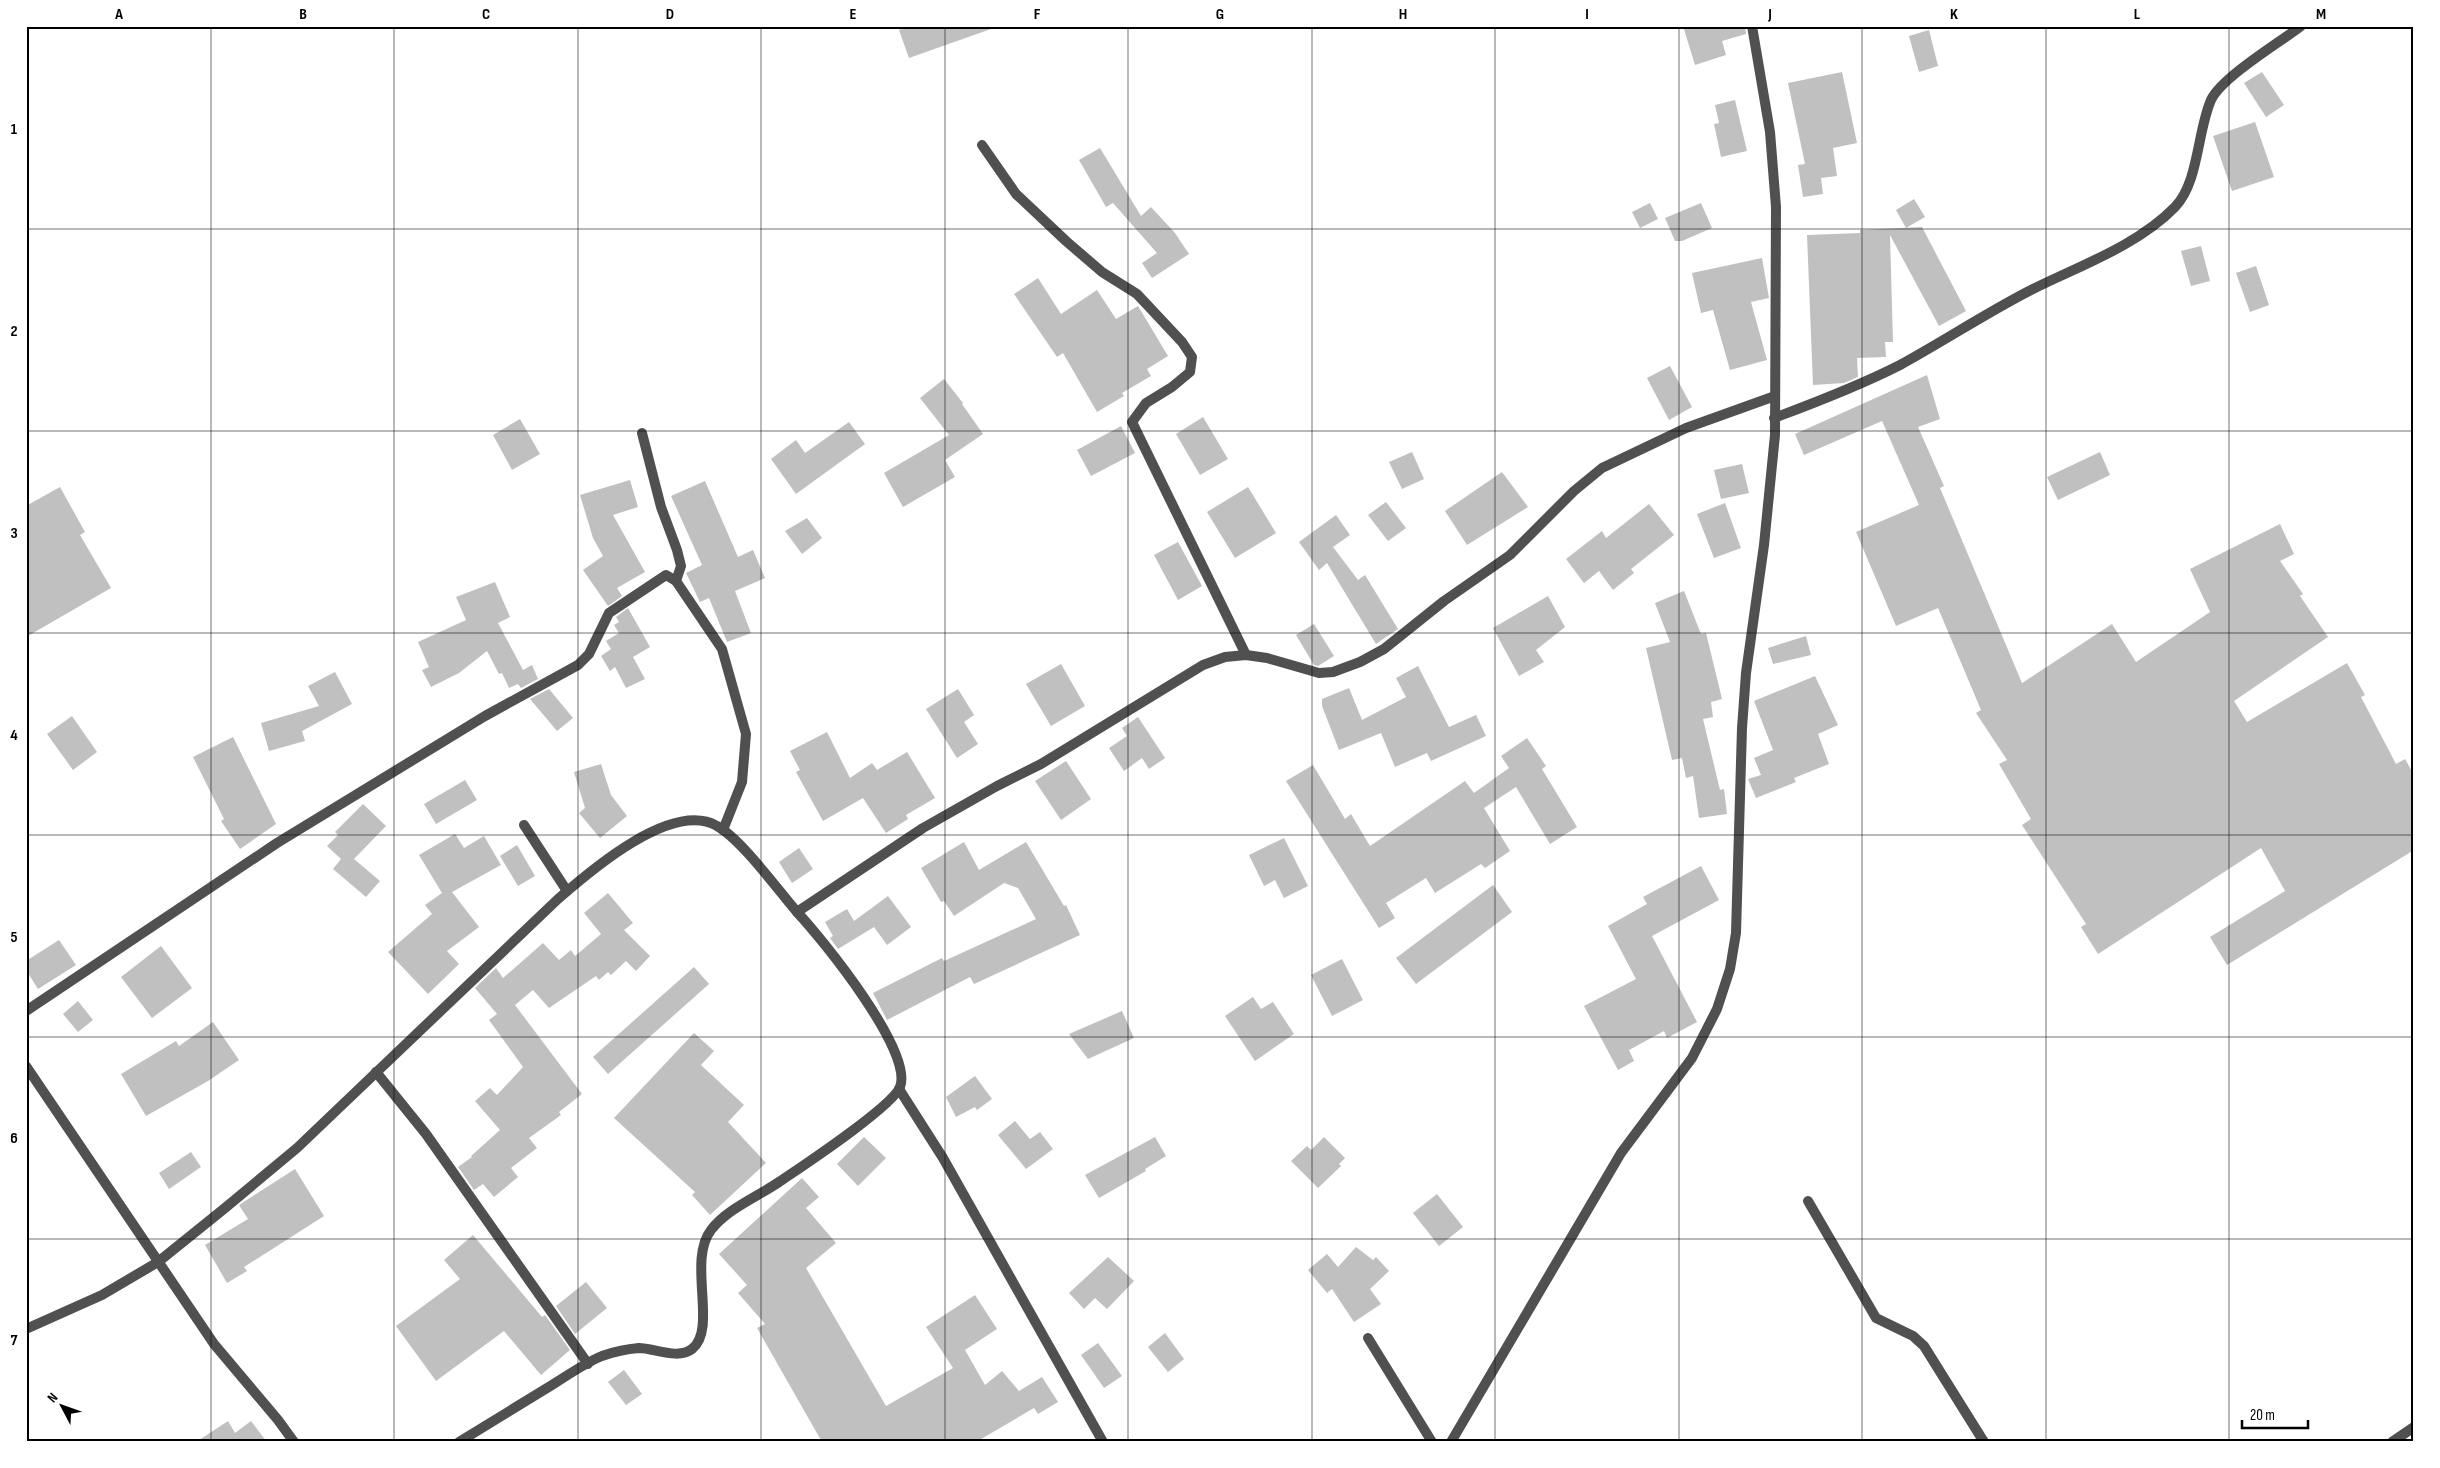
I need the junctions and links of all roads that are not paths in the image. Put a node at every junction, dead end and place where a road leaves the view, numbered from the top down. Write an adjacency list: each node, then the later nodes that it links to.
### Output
1 (1752, 26): 4 (street)
2 (2301, 26): 5 (street)
3 (982, 145): 8 (street)
4 (1775, 396): 5 (street); 8 (street)
5 (1774, 418): 27 (street)
6 (642, 433): 7 (street)
7 (676, 581): 10 (street); 13 (street)
8 (1246, 655): 12 (street)
9 (524, 826): 11 (street)
10 (723, 830): 11 (street); 12 (street)
11 (567, 891): 15 (street)
12 (798, 912): 16 (street)
13 (26, 1011)
14 (26, 1066): 18 (street)
15 (376, 1072): 18 (street); 21 (street)
16 (899, 1089): 21 (street); 25 (street)
17 (1808, 1201): 28 (street)
18 (158, 1262): 19 (street); 23 (street)
19 (26, 1329)
20 (1368, 1338): 26 (street)
21 (588, 1364): 24 (street)
22 (2414, 1427): 29 (street)
23 (294, 1442)
24 (459, 1442)
25 (1104, 1442)
26 (1432, 1442)
27 (1451, 1442)
28 (1984, 1442)
29 (2392, 1442)

